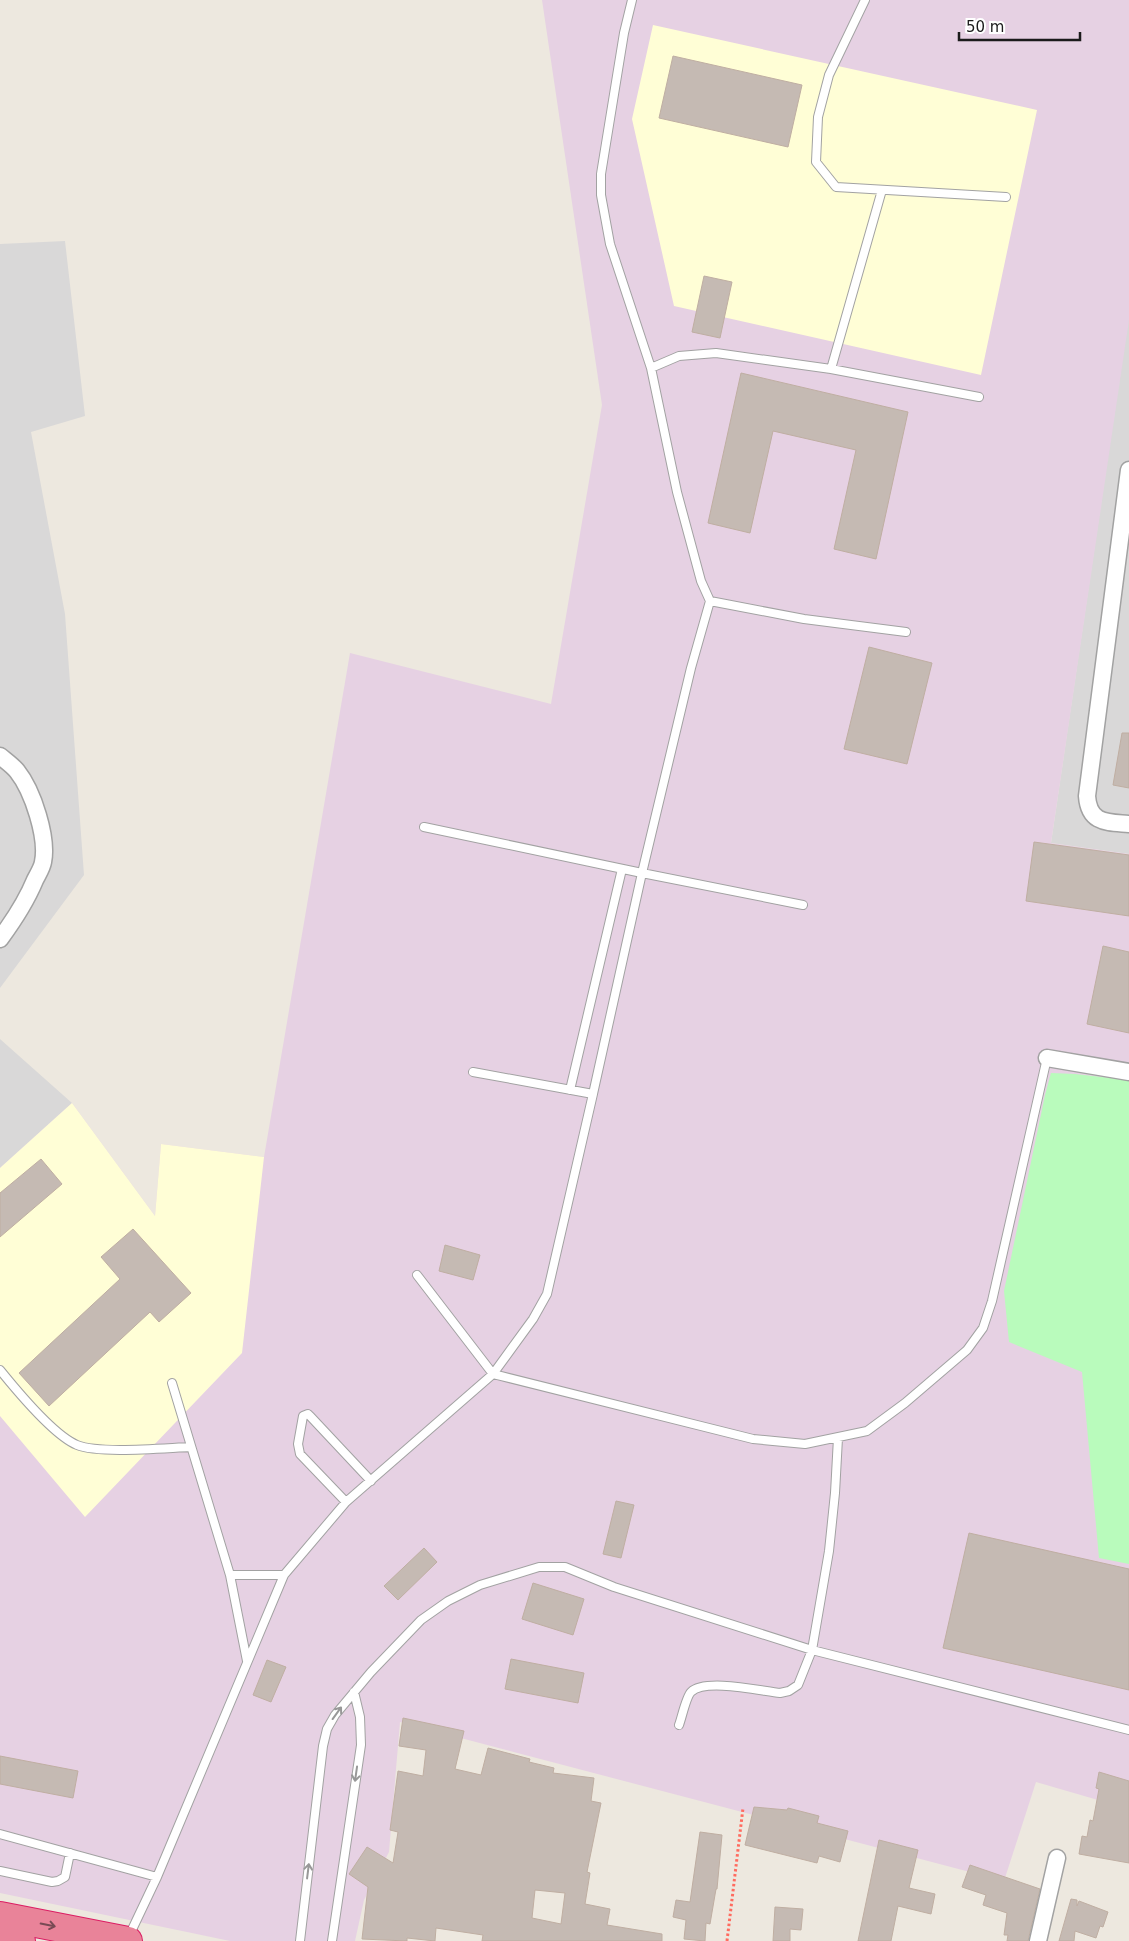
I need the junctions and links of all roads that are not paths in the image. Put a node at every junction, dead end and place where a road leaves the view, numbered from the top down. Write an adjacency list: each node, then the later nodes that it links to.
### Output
1 (632, 0): 5 (lane)
2 (865, 0): 3 (lane)
3 (882, 190): 4 (lane); 6 (lane)
4 (1006, 197)
5 (651, 368): 6 (lane); 9 (lane)
6 (831, 369): 7 (lane)
7 (979, 397)
8 (1129, 470): 12 (street)
9 (710, 601): 10 (lane); 15 (lane)
10 (906, 632)
11 (0, 756): 17 (street)
12 (1129, 824)
13 (424, 827): 14 (lane)
14 (622, 869): 15 (lane); 21 (lane)
15 (642, 873): 16 (lane); 22 (lane)
16 (804, 905)
17 (0, 939)
18 (1047, 1058): 20 (street); 27 (lane)
19 (473, 1072): 21 (lane)
20 (1129, 1072)
21 (570, 1090): 22 (lane)
22 (592, 1094): 25 (lane)
23 (417, 1275): 25 (lane)
24 (0, 1370): 28 (lane)
25 (493, 1374): 27 (lane); 29 (lane)
26 (172, 1383): 28 (lane)
27 (838, 1438): 33 (lane)
28 (192, 1447): 31 (lane)
29 (371, 1481): 30 (lane); 30 (lane)
30 (346, 1502): 32 (lane)
31 (230, 1575): 32 (lane); 34 (lane)
32 (284, 1575): 34 (lane)
33 (812, 1650): 35 (lane); 36 (lane); 37 (lane)
34 (247, 1662): 42 (lane)
35 (354, 1692): 47 (lane, one-way to 35); 48 (lane, one-way to 48)
36 (679, 1725)
37 (1129, 1730)
38 (0, 1834): 39 (lane)
39 (70, 1854): 41 (lane); 42 (lane)
40 (1057, 1858): 49 (street)
41 (0, 1871)
42 (157, 1877): 46 (lane)
43 (0, 1916): 46 (highway, one-way to 46)
44 (0, 1936): 45 (highway)
45 (21, 1941)
46 (127, 1941)
47 (300, 1941)
48 (332, 1941)
49 (1038, 1941)

